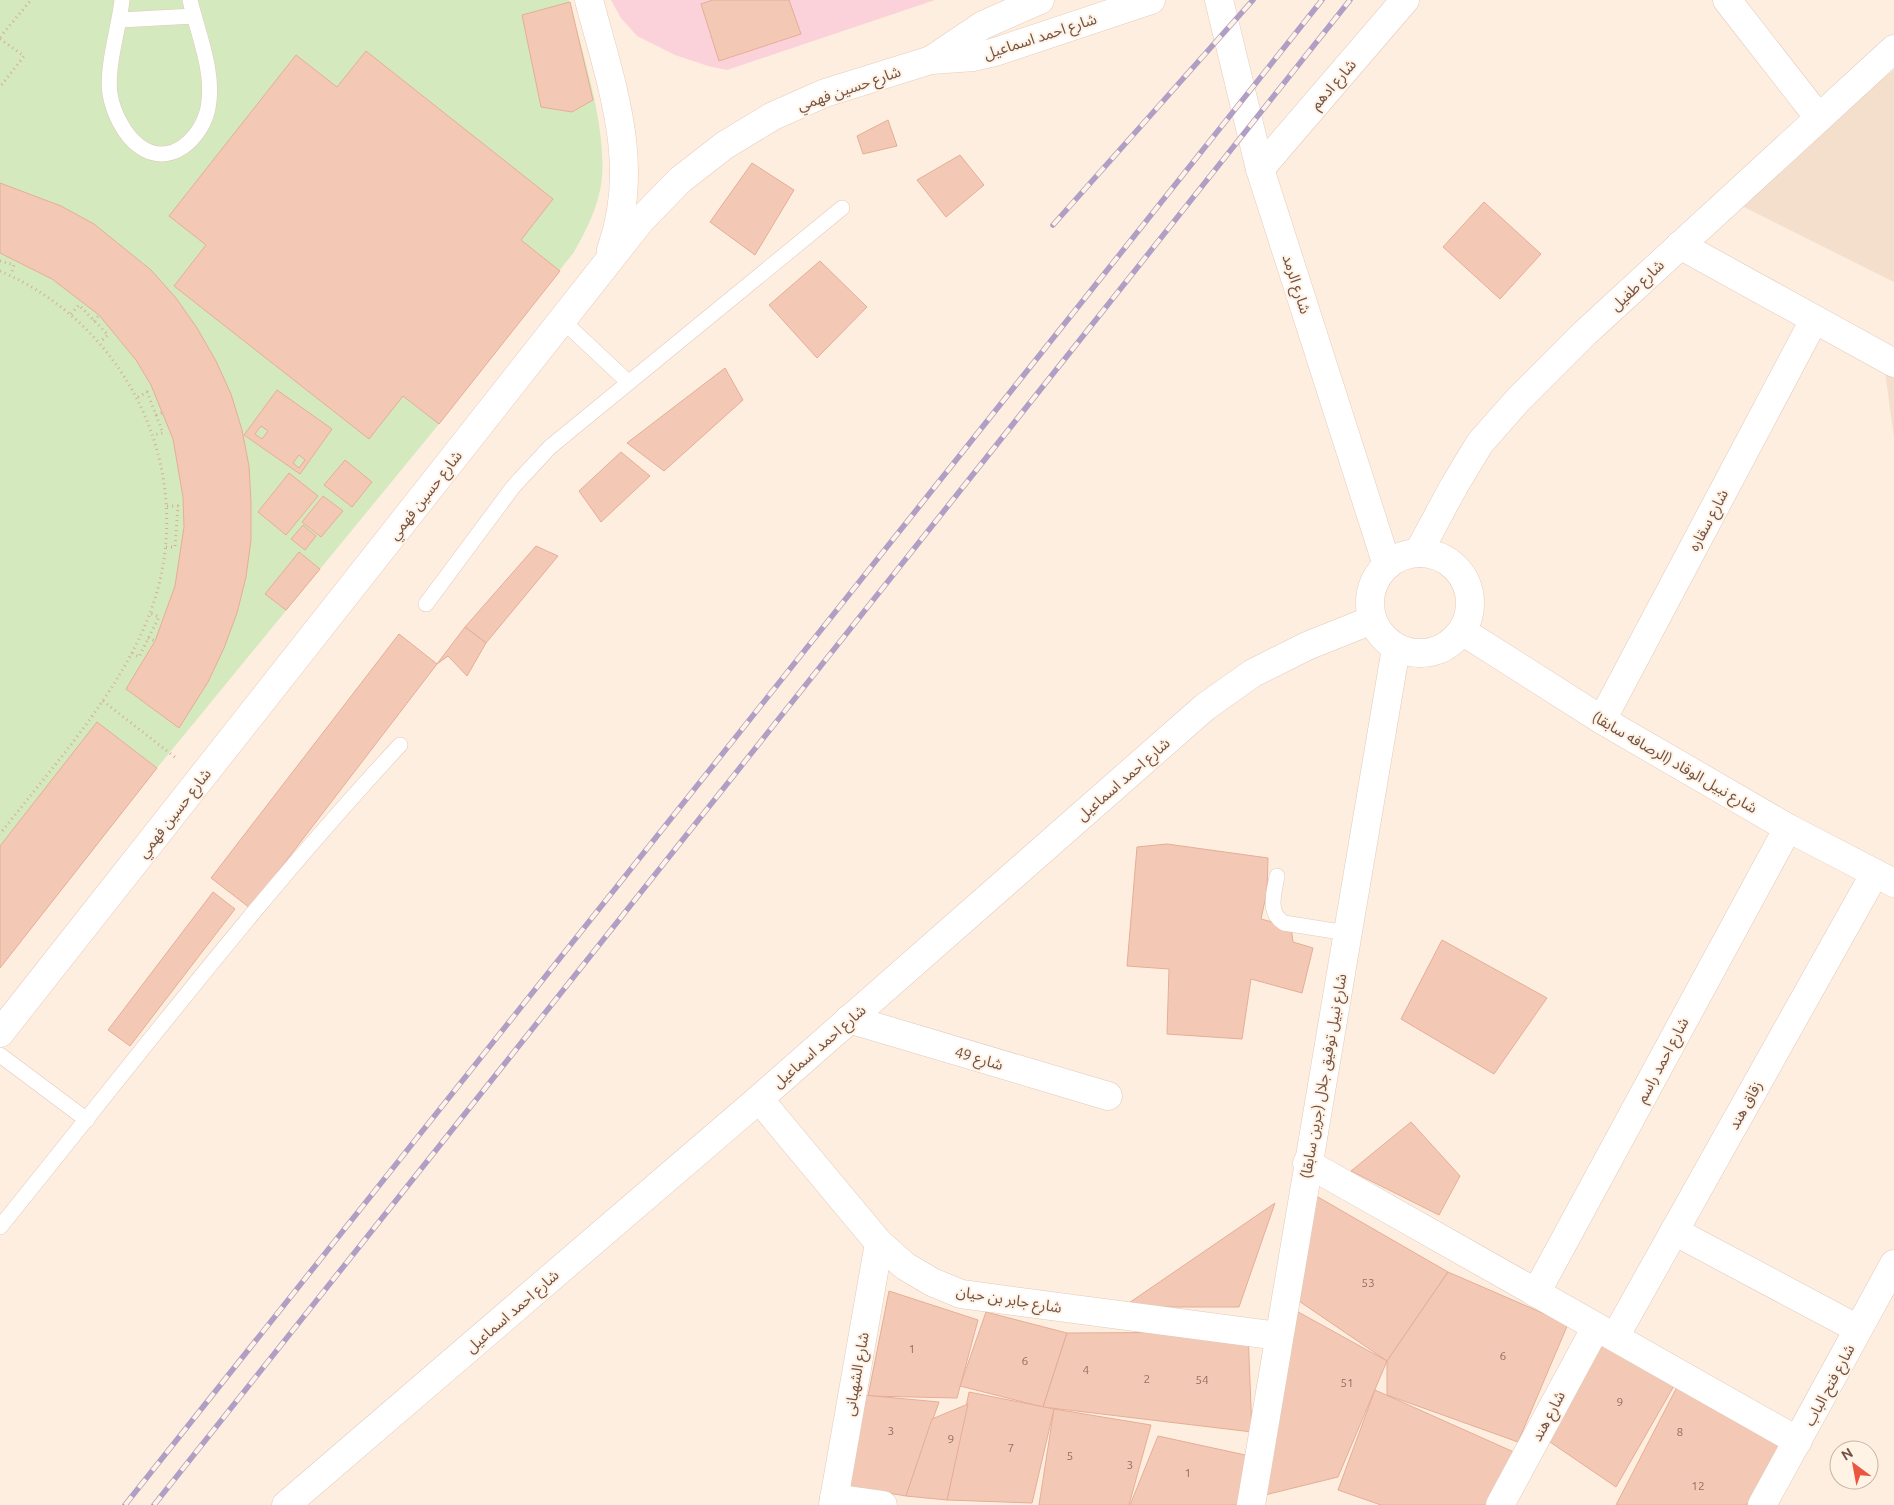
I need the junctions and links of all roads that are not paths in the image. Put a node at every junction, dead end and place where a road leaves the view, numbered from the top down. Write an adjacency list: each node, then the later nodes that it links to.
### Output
1 (122, 0): 10 (lane)
2 (190, 0): 9 (lane)
3 (589, 0): 17 (street)
4 (1040, 0): 12 (street, شارع احمد اسماعيل)
5 (1151, 0): 12 (street, شارع احمد اسماعيل)
6 (1219, 0): 14 (street, شارع الرمد)
7 (1405, 0): 14 (street, شارع ادهم)
8 (1727, 0): 13 (street)
9 (194, 16): 10 (lane); 10 (lane)
10 (120, 20)
11 (1894, 49): 13 (street, شارع طفيل)
12 (931, 60): 17 (street, شارع حسين فهمي)
13 (1819, 118): 16 (street, شارع طفيل)
14 (1260, 169): 23 (street, شارع الرمد)
15 (842, 208): 21 (lane)
16 (1680, 246): 19 (street); 22 (street, شارع طفيل)
17 (605, 265): 18 (street, شارع حسين فهمي)
18 (563, 320): 21 (lane); 35 (street, شارع حسين فهمي)
19 (1814, 320): 20 (street); 28 (street, شارع سقاره)
20 (1894, 363)
21 (628, 382): 24 (lane)
22 (1418, 553): 23 (street); 26 (street)
23 (1387, 565): 25 (street)
24 (426, 604)
25 (1372, 620): 27 (street); 34 (street, شارع احمد اسماعيل)
26 (1462, 631): 27 (street); 28 (street, شارع نبيل الوقاد (الرصافه سابقا))
27 (1396, 648): 33 (street, شارع نبيل توفيق جلال (جرين سابقا))
28 (1602, 720): 30 (street, شارع نبيل الوقاد (الرصافه سابقا))
29 (400, 745): 39 (lane)
30 (1788, 828): 32 (street, شارع نبيل الوقاد (الرصافه سابقا)); 45 (street, شارع احمد راسم)
31 (1277, 876): 33 (lane)
32 (1884, 878): 42 (street, زقاق هند)
33 (1347, 933): 40 (street, شارع نبيل توفيق جلال (جرين سابقا))
34 (849, 1019): 37 (street, شارع 49); 38 (street, شارع احمد اسماعيل)
35 (0, 1033)
36 (0, 1055): 39 (lane)
37 (1108, 1096)
38 (759, 1099): 43 (street, شارع جابر بن حيان); 51 (street, شارع احمد اسماعيل)
39 (86, 1120): 41 (lane)
40 (1307, 1163): 45 (street); 48 (street, شارع نبيل توفيق جلال (جرين سابقا))
41 (0, 1227)
42 (1674, 1231): 46 (street); 47 (street, زقاق هند)
43 (879, 1243): 48 (street, شارع جابر بن حيان); 50 (street, شارع الشهبانى)
44 (1894, 1264): 46 (street, شارع فتح الباب)
45 (1536, 1292): 47 (street)
46 (1858, 1329): 49 (street, شارع فتح الباب)
47 (1605, 1332): 49 (street); 54 (street, شارع هند)
48 (1279, 1336): 53 (street, شارع نبيل توفيق جلال (جرين سابقا))
49 (1798, 1441): 55 (street, شارع فتح الباب)
50 (833, 1501): 52 (street)
51 (286, 1505)
52 (883, 1505)
53 (1251, 1505)
54 (1500, 1505)
55 (1762, 1505)

